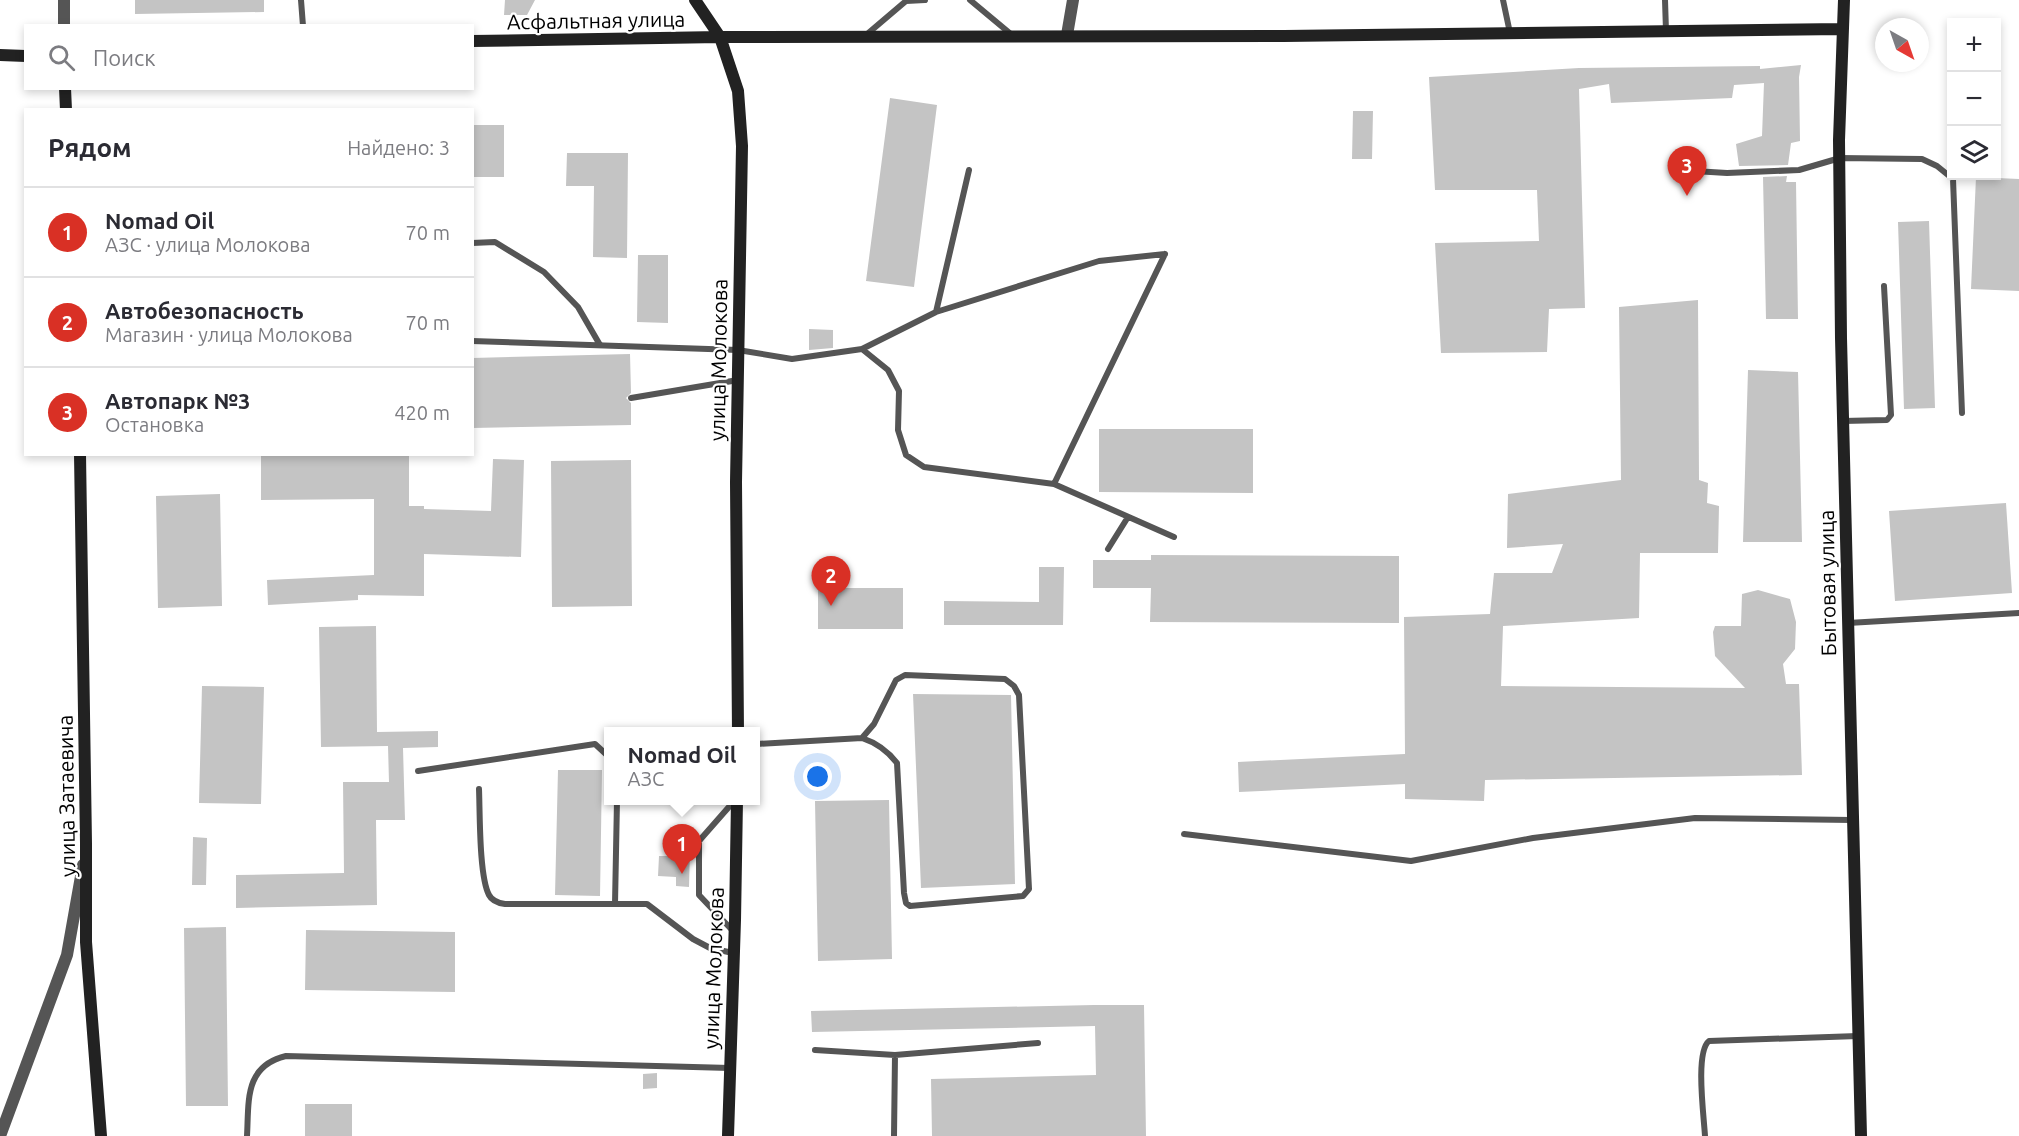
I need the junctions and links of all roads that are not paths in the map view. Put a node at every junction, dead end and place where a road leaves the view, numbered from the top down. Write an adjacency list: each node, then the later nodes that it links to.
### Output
1 (64, 0): 10 (street)
2 (301, 0): 11 (lane)
3 (695, 0): 18 (main road, улица Молокова)
4 (925, 0): 17 (lane)
5 (970, 0): 15 (lane)
6 (1073, 0): 16 (street)
7 (1503, 0): 14 (lane)
8 (1665, 0): 13 (lane)
9 (1844, 0): 12 (main road)
10 (64, 24)
11 (303, 24)
12 (1843, 29): 13 (main road, Асфальтная улица); 24 (main road, Бытовая улица)
13 (1666, 31): 14 (main road, Асфальтная улица)
14 (1510, 33): 16 (main road, Асфальтная улица)
15 (1012, 35): 16 (main road, Асфальтная улица); 17 (main road, Асфальтная улица)
16 (1066, 35)
17 (865, 36): 18 (main road, Асфальтная улица)
18 (720, 37): 19 (main road, Асфальтная улица); 33 (main road, улица Молокова)
19 (474, 41)
20 (0, 55): 21 (main road)
21 (24, 56)
22 (65, 90): 23 (main road)
23 (66, 108)
24 (1840, 158): 26 (lane); 36 (lane); 37 (main road, Бытовая улица)
25 (969, 170): 29 (lane)
26 (1694, 171)
27 (474, 243): 31 (lane)
28 (1884, 286): 37 (lane)
29 (936, 312): 32 (lane); 39 (lane)
30 (474, 341): 31 (lane)
31 (600, 345): 33 (lane)
32 (862, 349): 33 (lane); 39 (lane)
33 (738, 350): 34 (main road, улица Молокова)
34 (738, 380): 35 (lane); 45 (main road, улица Молокова)
35 (631, 398)
36 (1962, 413)
37 (1843, 422): 44 (main road, Бытовая улица)
38 (80, 456): 56 (main road, улица Затаевича)
39 (1054, 484): 40 (lane)
40 (1128, 517): 41 (lane); 42 (lane)
41 (1174, 537)
42 (1108, 549)
43 (2019, 613): 44 (lane)
44 (1847, 623): 54 (main road, Бытовая улица)
45 (738, 727)
46 (862, 738): 46 (lane); 47 (lane)
47 (760, 744)
48 (604, 752): 49 (lane)
49 (418, 771)
50 (479, 789): 57 (lane)
51 (617, 805): 57 (lane)
52 (732, 805): 58 (lane)
53 (736, 805): 58 (main road, улица Молокова)
54 (1852, 820): 55 (lane); 60 (main road, Бытовая улица)
55 (1184, 834)
56 (86, 843): 65 (street); 66 (main road, улица Затаевича)
57 (615, 904): 59 (lane)
58 (735, 933): 59 (main road, улица Молокова)
59 (734, 953): 64 (main road, улица Молокова)
60 (1858, 1036): 70 (lane); 71 (main road, Бытовая улица)
61 (1038, 1042): 63 (lane)
62 (815, 1050): 63 (lane)
63 (895, 1055): 69 (lane)
64 (730, 1068): 67 (lane); 68 (main road, улица Молокова)
65 (0, 1136)
66 (101, 1136)
67 (247, 1136)
68 (728, 1136)
69 (894, 1136)
70 (1705, 1136)
71 (1862, 1136)

